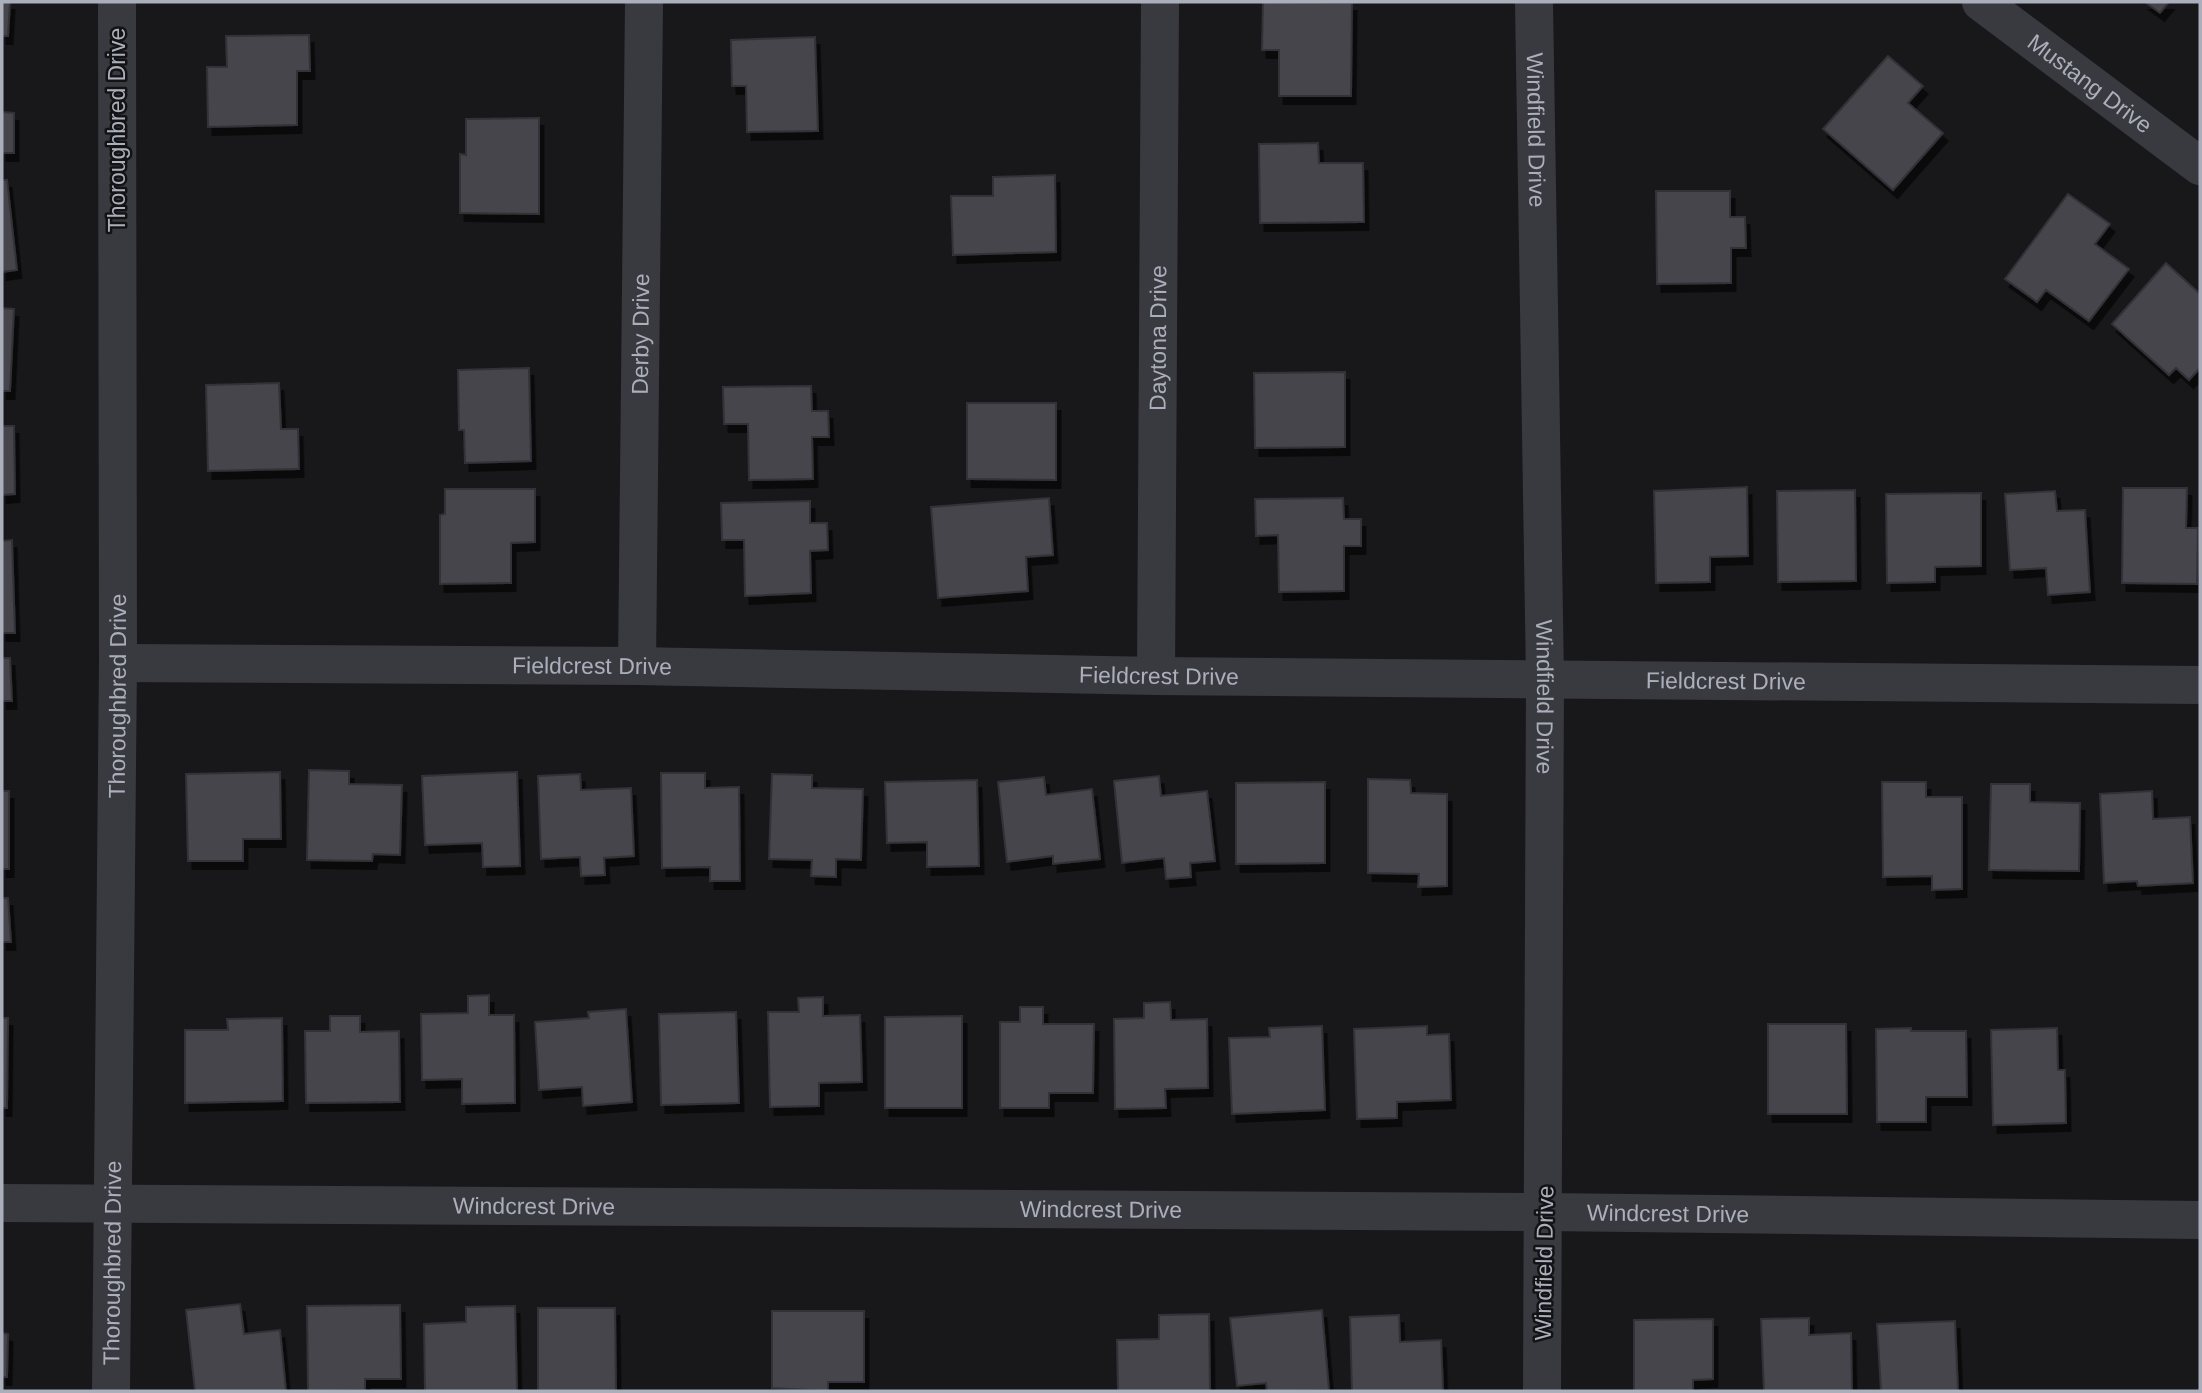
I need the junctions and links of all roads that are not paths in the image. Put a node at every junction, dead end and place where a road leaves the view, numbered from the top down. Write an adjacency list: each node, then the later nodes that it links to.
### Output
1 (117, 2): 7 (street, Thoroughbred Drive)
2 (644, 2): 8 (street, Derby Drive)
3 (1160, 2): 9 (street, Daytona Drive)
4 (1534, 2): 10 (street, Windfield Drive)
5 (1981, 2): 6 (street, Mustang Drive)
6 (2200, 166)
7 (118, 663): 8 (street, Fieldcrest Drive); 13 (street, Thoroughbred Drive)
8 (637, 666): 9 (street, Fieldcrest Drive)
9 (1156, 676): 10 (street, Fieldcrest Drive)
10 (1545, 677): 11 (street, Fieldcrest Drive); 14 (street, Windfield Drive)
11 (2200, 685)
12 (2, 1203): 13 (street, Windcrest Drive)
13 (114, 1203): 14 (street, Windcrest Drive); 16 (street, Thoroughbred Drive)
14 (1545, 1212): 15 (street, Windcrest Drive); 17 (street, Windfield Drive)
15 (2200, 1220)
16 (111, 1391)
17 (1542, 1391)

